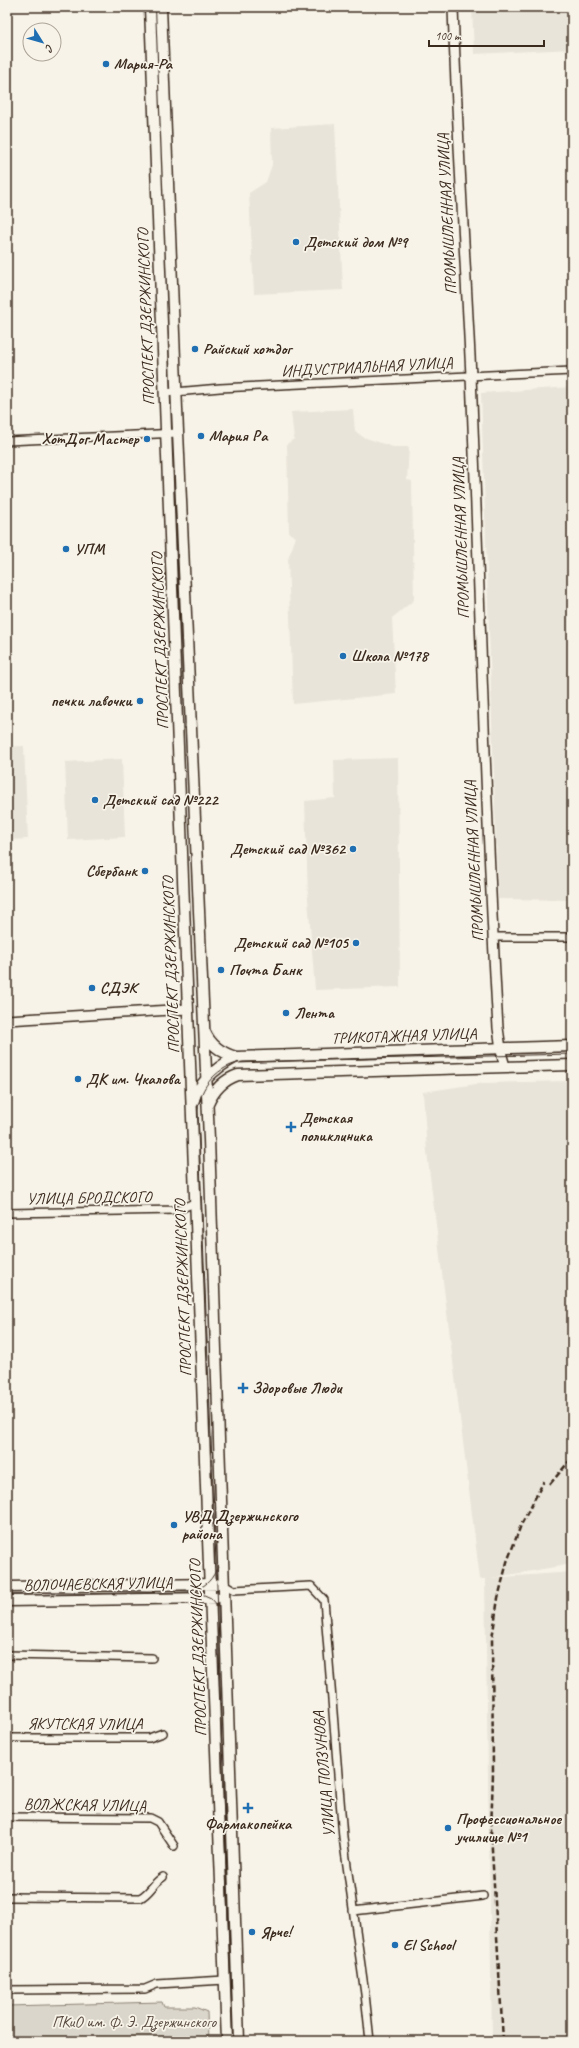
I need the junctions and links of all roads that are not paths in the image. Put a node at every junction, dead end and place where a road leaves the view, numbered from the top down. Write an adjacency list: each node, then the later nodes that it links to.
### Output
1 (150, 7): 7 (main road, ПРОСПЕКТ ДЗЕРЖИНСКОГО)
2 (161, 7): 6 (main road, ПРОСПЕКТ ДЗЕРЖИНСКОГО)
3 (453, 7): 5 (street, ПРОМЫШЛЕННАЯ УЛИЦА)
4 (572, 371): 5 (street, ИНДУСТРИАЛЬНАЯ УЛИЦА)
5 (471, 377): 6 (street, ИНДУСТРИАЛЬНАЯ УЛИЦА); 11 (street, ПРОМЫШЛЕННАЯ УЛИЦА)
6 (176, 391): 7 (street, ИНДУСТРИАЛЬНАЯ УЛИЦА); 8 (main road, ПРОСПЕКТ ДЗЕРЖИНСКОГО)
7 (164, 393): 9 (main road, ПРОСПЕКТ ДЗЕРЖИНСКОГО)
8 (178, 433): 9 (street); 15 (main road, ПРОСПЕКТ ДЗЕРЖИНСКОГО)
9 (165, 434): 10 (street); 13 (main road, ПРОСПЕКТ ДЗЕРЖИНСКОГО)
10 (7, 441)
11 (493, 937): 12 (street); 18 (street, ПРОМЫШЛЕННАЯ УЛИЦА)
12 (572, 937)
13 (187, 1009): 14 (street); 16 (main road, ПРОСПЕКТ ДЗЕРЖИНСКОГО)
14 (7, 1020)
15 (204, 1027): 19 (main road, ПРОСПЕКТ ДЗЕРЖИНСКОГО); 20 (main road)
16 (188, 1030): 19 (main road); 27 (main road, ПРОСПЕКТ ДЗЕРЖИНСКОГО)
17 (572, 1046): 18 (main road, ТРИКОТАЖНАЯ УЛИЦА)
18 (500, 1048): 20 (main road, ТРИКОТАЖНАЯ УЛИЦА); 22 (street, ПРОМЫШЛЕННАЯ УЛИЦА)
19 (205, 1057): 23 (main road); 25 (main road, ПРОСПЕКТ ДЗЕРЖИНСКОГО)
20 (236, 1057): 23 (main road)
21 (572, 1065): 22 (main road, ТРИКОТАЖНАЯ УЛИЦА)
22 (505, 1066): 24 (main road, ТРИКОТАЖНАЯ УЛИЦА)
23 (218, 1068): 24 (main road); 25 (main road)
24 (238, 1075): 26 (main road)
25 (206, 1079): 26 (main road, ПРОСПЕКТ ДЗЕРЖИНСКОГО); 27 (main road)
26 (208, 1106): 31 (main road, ПРОСПЕКТ ДЗЕРЖИНСКОГО)
27 (191, 1111): 28 (main road, ПРОСПЕКТ ДЗЕРЖИНСКОГО)
28 (194, 1204): 29 (street, УЛИЦА БРОДСКОГО); 30 (main road, ПРОСПЕКТ ДЗЕРЖИНСКОГО)
29 (7, 1213)
30 (210, 1584): 31 (main road, ВОЛОЧАЕВСКАЯ УЛИЦА); 32 (main road, ВОЛОЧАЕВСКАЯ УЛИЦА); 34 (main road, ПРОСПЕКТ ДЗЕРЖИНСКОГО)
31 (224, 1584): 33 (street); 35 (main road, ПРОСПЕКТ ДЗЕРЖИНСКОГО)
32 (7, 1587)
33 (234, 1590): 35 (street); 46 (street, УЛИЦА ПОЛЗУНОВА)
34 (211, 1598): 35 (main road, ВОЛОЧАЕВСКАЯ УЛИЦА); 36 (main road, ВОЛОЧАЕВСКАЯ УЛИЦА); 48 (main road, ПРОСПЕКТ ДЗЕРЖИНСКОГО)
35 (224, 1598): 47 (main road, ПРОСПЕКТ ДЗЕРЖИНСКОГО)
36 (7, 1601)
37 (7, 1655): 38 (street)
38 (152, 1658)
39 (163, 1733): 40 (street, ЯКУТСКАЯ УЛИЦА)
40 (7, 1738)
41 (7, 1817): 42 (street, ВОЛЖСКАЯ УЛИЦА)
42 (174, 1846)
43 (163, 1877): 45 (street)
44 (483, 1896): 46 (street)
45 (7, 1897)
46 (353, 1911): 52 (street, УЛИЦА ПОЛЗУНОВА)
47 (236, 1978): 48 (main road); 51 (main road, ПРОСПЕКТ ДЗЕРЖИНСКОГО)
48 (225, 1980): 49 (street); 50 (main road, ПРОСПЕКТ ДЗЕРЖИНСКОГО)
49 (7, 1990)
50 (228, 2041)
51 (239, 2041)
52 (370, 2041)

